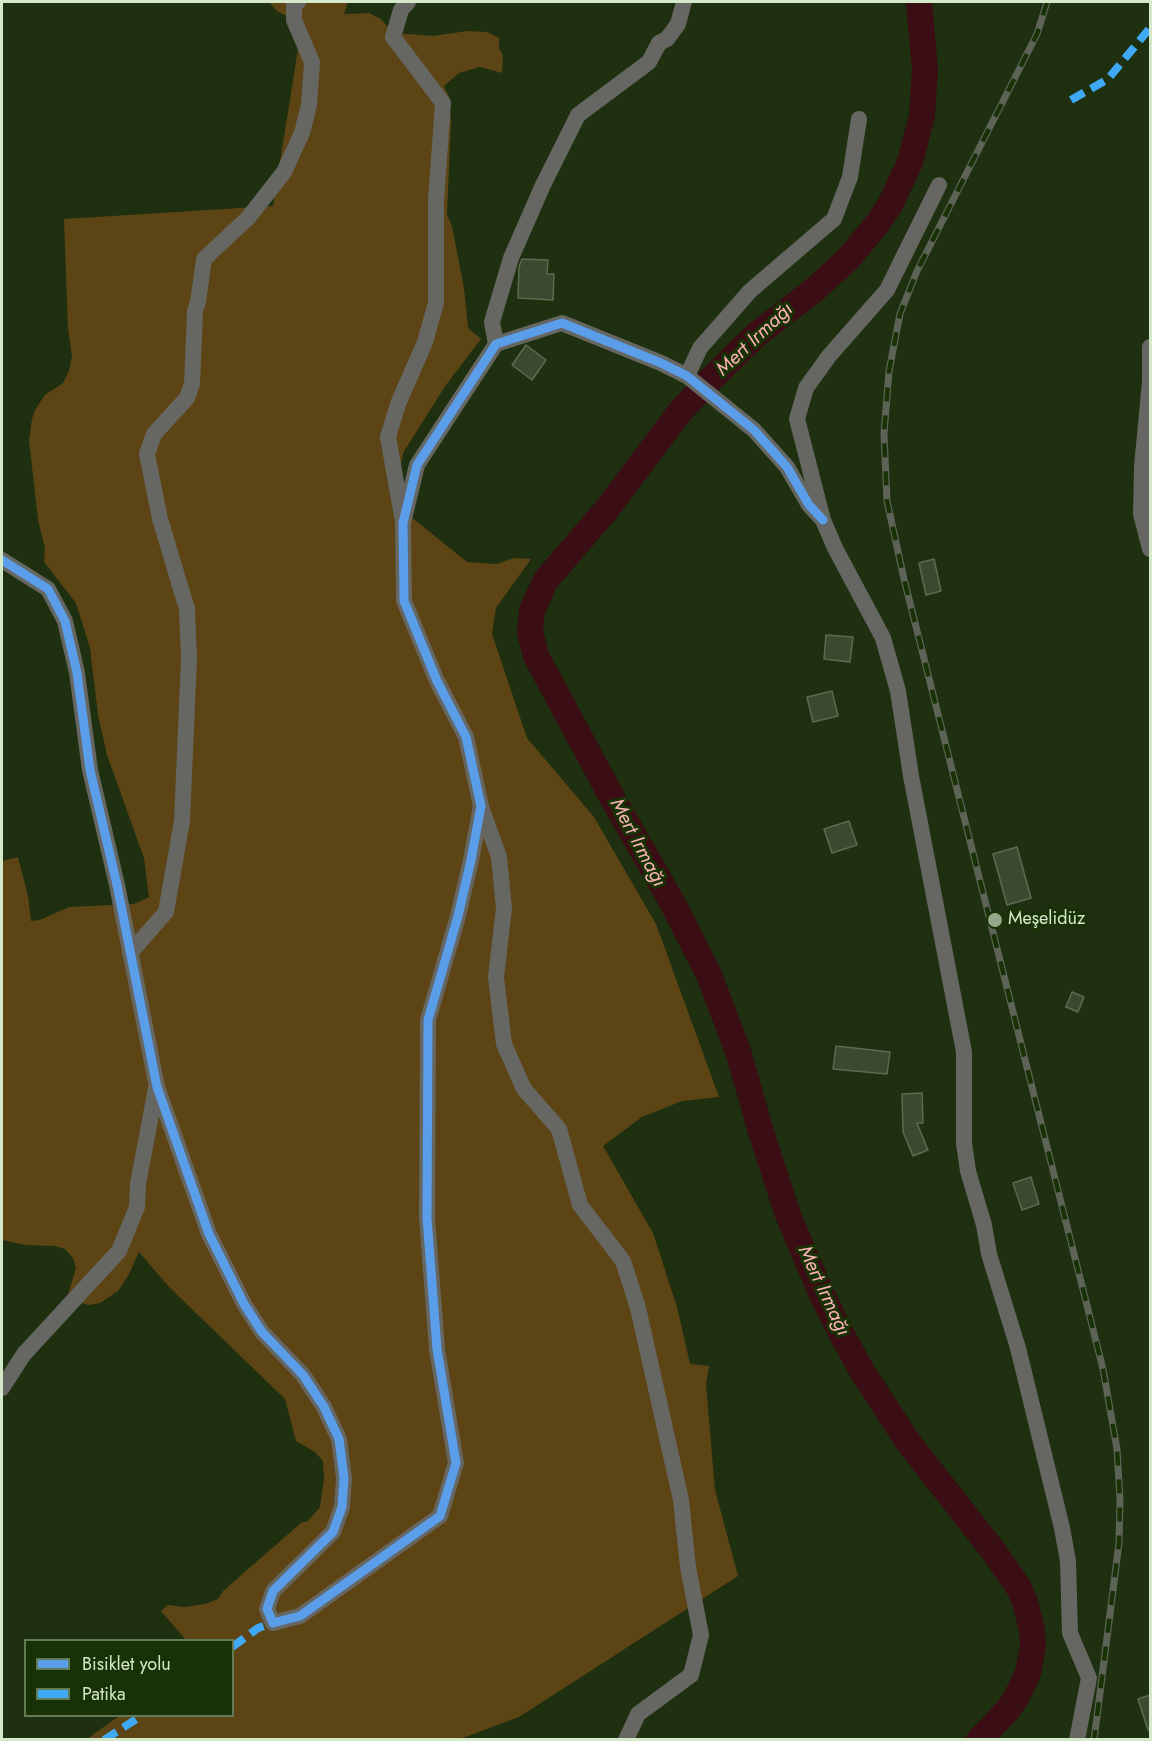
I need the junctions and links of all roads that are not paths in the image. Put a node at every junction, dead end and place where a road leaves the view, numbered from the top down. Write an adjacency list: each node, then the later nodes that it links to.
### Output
1 (298, 2): 14 (street)
2 (408, 2): 10 (street)
3 (684, 2): 6 (street)
4 (859, 119): 8 (street)
5 (939, 185): 9 (street)
6 (496, 344): 8 (street); 10 (street)
7 (1150, 347): 11 (street)
8 (687, 376): 9 (street)
9 (823, 520): 18 (street)
10 (403, 523): 13 (street)
11 (1150, 549)
12 (4, 568): 14 (street)
13 (481, 806): 15 (street); 17 (street)
14 (130, 953): 15 (street)
15 (157, 1087): 16 (street)
16 (2, 1388)
17 (626, 1740)
18 (1077, 1740)

